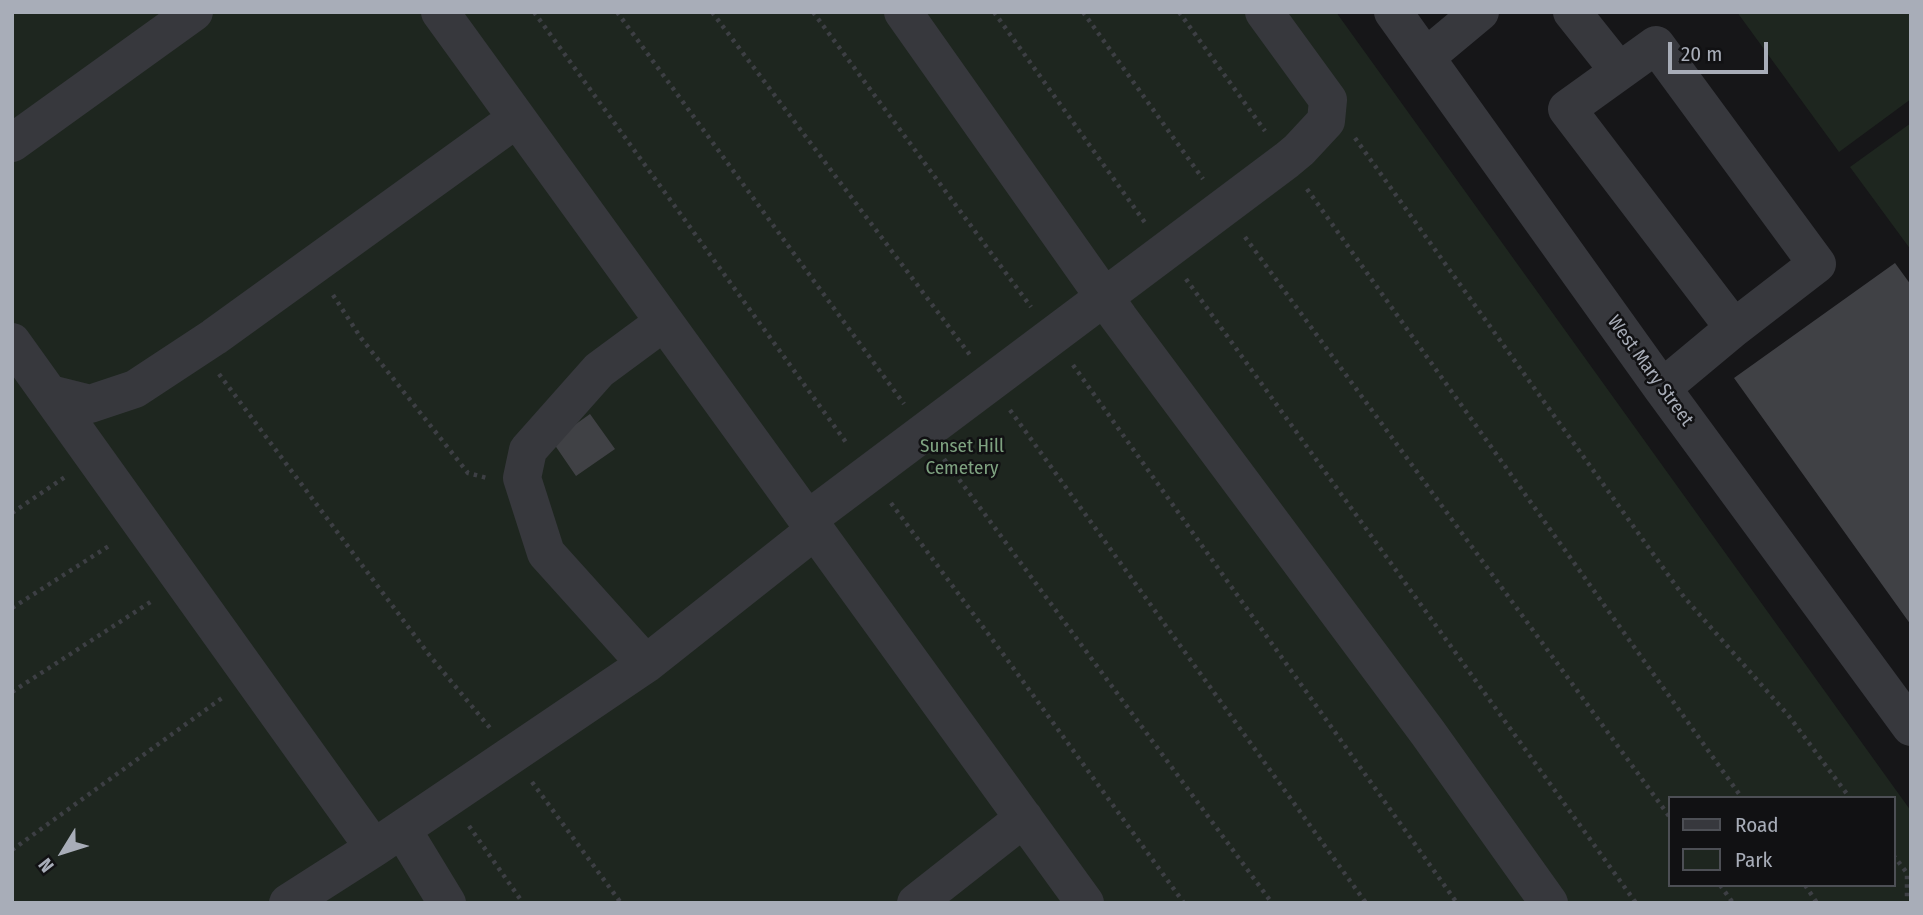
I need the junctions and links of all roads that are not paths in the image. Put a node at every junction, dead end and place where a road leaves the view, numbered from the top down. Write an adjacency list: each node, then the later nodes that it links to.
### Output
1 (194, 12): 11 (street)
2 (440, 12): 10 (street)
3 (903, 12): 12 (street)
4 (1265, 12): 12 (street)
5 (1393, 12): 8 (street, West Mary Street)
6 (1480, 12): 8 (street)
7 (1572, 12): 9 (street)
8 (1426, 57): 16 (street, West Mary Street)
9 (1619, 71): 14 (street); 14 (street)
10 (516, 119): 13 (street); 17 (street)
11 (12, 143)
12 (1104, 297): 18 (street); 27 (street)
13 (664, 322): 18 (street); 19 (street)
14 (1734, 328): 16 (street)
15 (12, 342): 17 (street)
16 (1662, 388): 20 (street, West Mary Street)
17 (50, 394): 22 (street)
18 (811, 525): 19 (street); 21 (street)
19 (646, 664): 22 (street)
20 (1911, 727)
21 (1024, 818): 25 (street); 26 (street)
22 (388, 839): 23 (street); 24 (street)
23 (288, 903)
24 (447, 903)
25 (916, 903)
26 (1085, 903)
27 (1549, 903)

